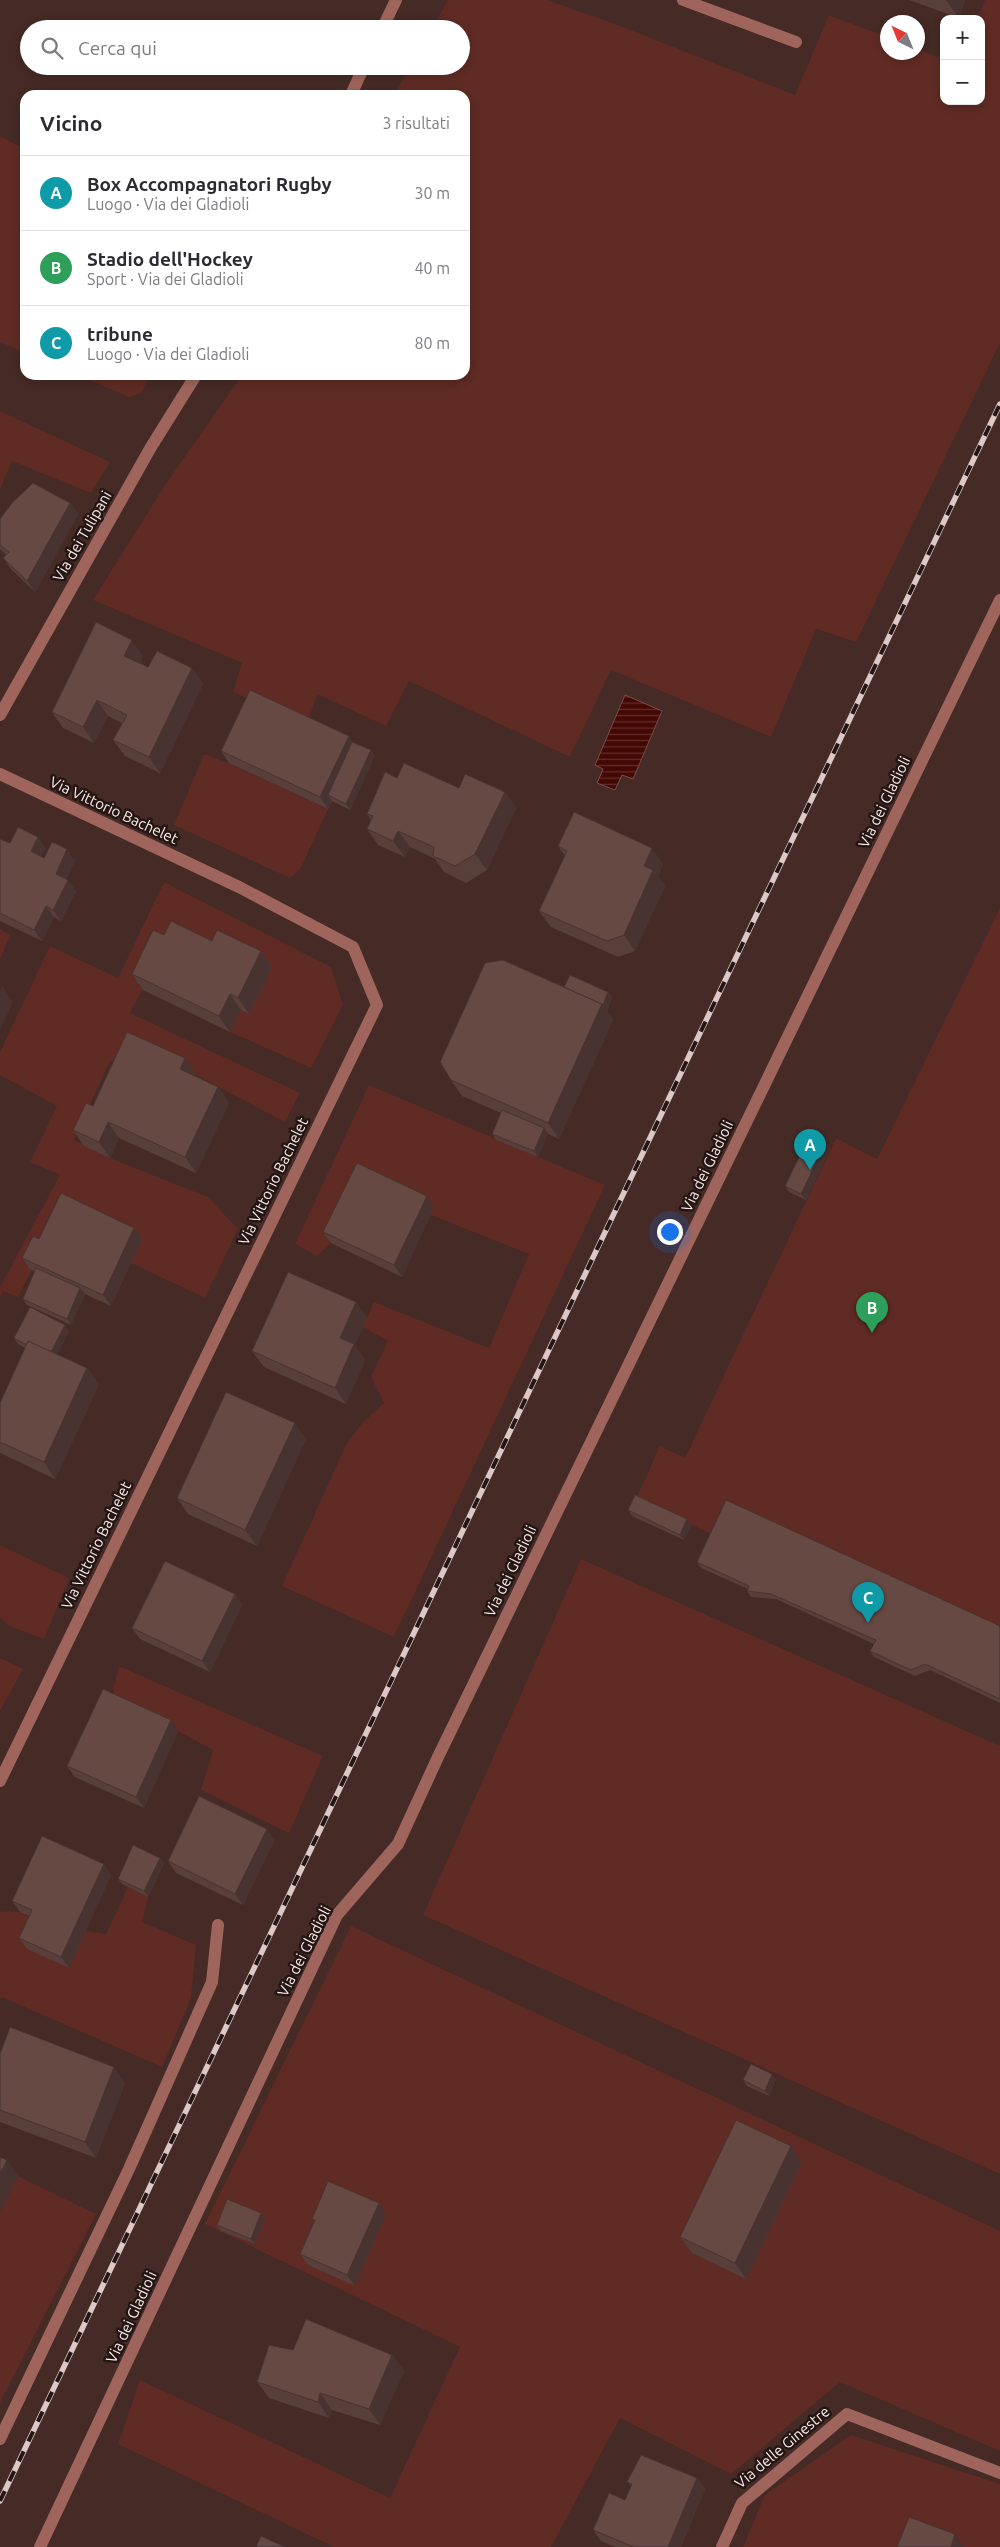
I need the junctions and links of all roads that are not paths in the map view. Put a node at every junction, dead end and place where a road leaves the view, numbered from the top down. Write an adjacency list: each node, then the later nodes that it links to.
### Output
1 (396, 0): 3 (street)
2 (683, 0): 4 (street)
3 (386, 20)
4 (796, 42)
5 (360, 75): 6 (street)
6 (353, 90)
7 (193, 380): 9 (street, Via dei Tulipani)
8 (1000, 600): 15 (street, Via dei Gladioli)
9 (0, 715)
10 (0, 774): 11 (street, Via Vittorio Bachelet)
11 (0, 1781)
12 (218, 1925): 13 (street)
13 (0, 2438)
14 (1000, 2474): 16 (street, Via delle Ginestre)
15 (40, 2547)
16 (722, 2547)

